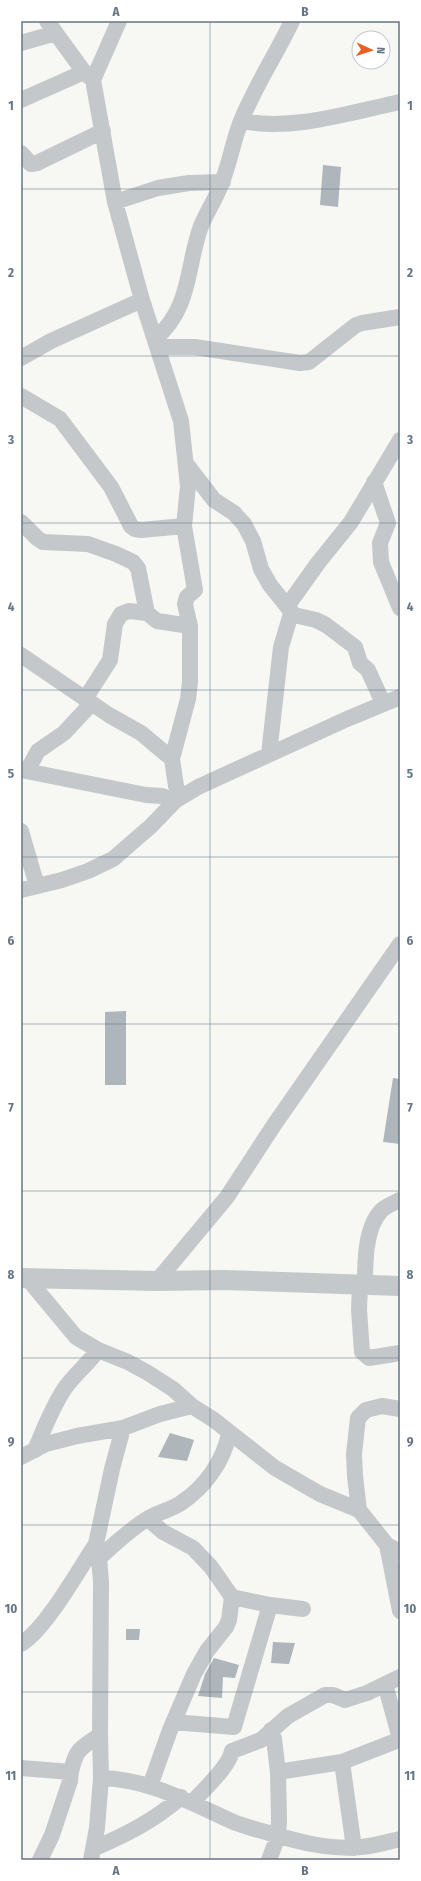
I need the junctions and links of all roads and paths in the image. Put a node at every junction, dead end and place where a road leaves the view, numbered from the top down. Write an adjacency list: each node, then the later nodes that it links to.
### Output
1 (119, 21): 5 (street)
2 (292, 21): 8 (street)
3 (52, 27): 4 (street); 5 (street)
4 (21, 43)
5 (88, 76): 6 (street); 9 (street)
6 (21, 100)
7 (400, 102): 8 (street)
8 (241, 121): 11 (street)
9 (103, 131): 10 (street); 12 (street)
10 (21, 153)
11 (222, 182): 12 (street); 15 (street)
12 (115, 202): 13 (street)
13 (142, 300): 15 (street); 16 (street)
14 (400, 317): 15 (street)
15 (157, 343): 19 (street)
16 (21, 358)
17 (21, 396): 23 (street)
18 (400, 440): 20 (street)
19 (185, 462): 23 (street); 25 (street)
20 (374, 482): 21 (street); 25 (street)
21 (394, 518): 24 (street)
22 (21, 522): 26 (street)
23 (184, 526): 27 (street)
24 (400, 608)
25 (291, 610): 31 (street); 32 (street)
26 (147, 612): 27 (street); 30 (street)
27 (190, 626): 33 (street)
28 (21, 655): 30 (street)
29 (400, 697): 31 (street)
30 (88, 701): 33 (street); 34 (street)
31 (383, 703): 32 (street)
32 (269, 754): 35 (street)
33 (172, 759): 35 (street)
34 (24, 771): 35 (street)
35 (177, 799): 37 (street)
36 (21, 831): 37 (street)
37 (37, 886): 38 (street)
38 (21, 890)
39 (400, 944): 42 (street)
40 (400, 1200): 43 (street)
41 (24, 1278): 42 (street); 45 (street)
42 (157, 1281): 43 (street)
43 (363, 1284): 44 (street); 46 (street)
44 (400, 1286)
45 (98, 1350): 47 (street); 51 (street)
46 (400, 1353)
47 (192, 1406): 49 (street); 50 (street)
48 (400, 1409): 53 (street)
49 (123, 1428): 51 (street); 56 (street)
50 (229, 1434): 53 (street); 54 (street)
51 (26, 1452): 52 (street)
52 (21, 1469)
53 (359, 1510): 55 (street)
54 (148, 1519): 56 (street); 57 (street)
55 (394, 1549): 60 (street)
56 (98, 1551): 61 (street); 67 (street)
57 (232, 1597): 58 (street); 64 (street)
58 (270, 1605): 59 (street); 65 (street)
59 (303, 1609)
60 (400, 1611)
61 (21, 1644)
62 (400, 1677): 63 (street)
63 (385, 1684): 66 (street); 69 (street)
64 (173, 1722): 65 (street); 74 (street)
65 (234, 1727): 68 (street)
66 (271, 1730): 68 (street); 72 (street)
67 (100, 1735): 71 (street); 73 (street)
68 (232, 1751): 75 (street)
69 (342, 1762): 72 (street); 78 (street)
70 (21, 1768): 71 (street)
71 (71, 1772): 80 (street)
72 (278, 1772): 76 (street)
73 (101, 1778): 74 (street); 79 (street)
74 (150, 1786): 75 (street)
75 (186, 1800): 76 (street); 79 (street)
76 (278, 1836): 78 (street); 81 (street)
77 (400, 1838): 78 (street)
78 (358, 1852)
79 (92, 1855)
80 (40, 1860)
81 (269, 1860)

